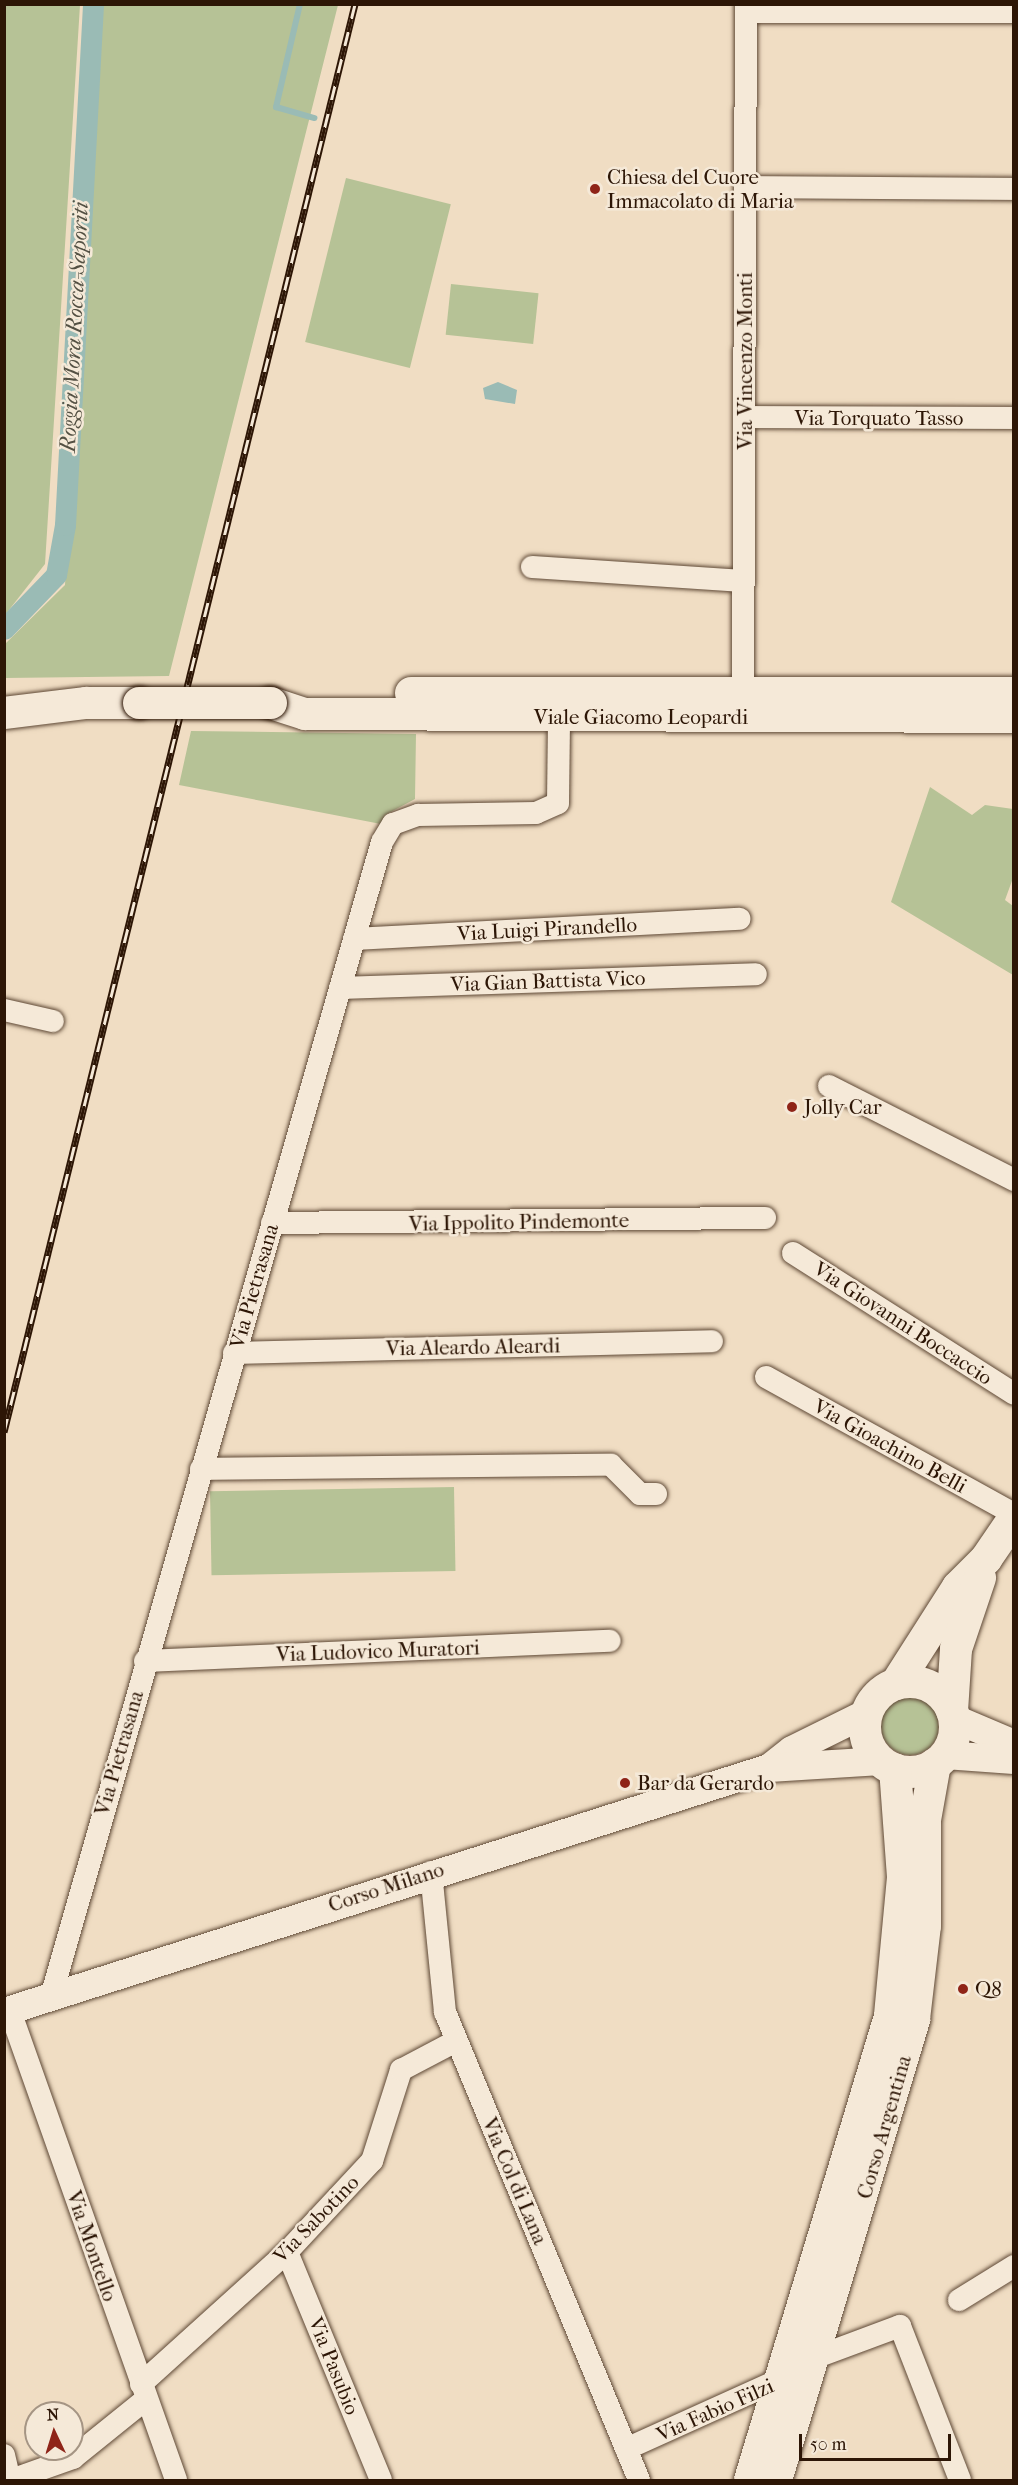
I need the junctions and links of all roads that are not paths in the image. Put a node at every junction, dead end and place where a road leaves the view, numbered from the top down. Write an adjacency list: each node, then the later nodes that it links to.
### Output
1 (746, 8): 2 (street); 3 (street, Via Vincenzo Monti)
2 (1014, 12)
3 (746, 187): 4 (street); 5 (street, Via Vincenzo Monti)
4 (1014, 189)
5 (745, 417): 6 (street, Via Torquato Tasso); 8 (street, Via Vincenzo Monti)
6 (1014, 418)
7 (532, 567): 8 (street)
8 (744, 581): 13 (street, Via Vincenzo Monti)
9 (4, 692): 11 (main road, Viale Giacomo Leopardi)
10 (1014, 693): 13 (main road, Viale Giacomo Leopardi)
11 (86, 703): 12 (main road, Viale Giacomo Leopardi, bridge); 14 (main road, Viale Giacomo Leopardi)
12 (271, 703): 13 (main road, Viale Giacomo Leopardi); 15 (main road, Viale Giacomo Leopardi)
13 (743, 706): 15 (main road, Viale Giacomo Leopardi); 16 (main road, Viale Giacomo Leopardi)
14 (4, 713)
15 (559, 717): 18 (street, Via Pietrasana)
16 (1014, 717)
17 (739, 919): 18 (street, Via Luigi Pirandello)
18 (354, 939): 20 (street, Via Pietrasana)
19 (756, 975): 20 (street, Via Gian Battista Vico)
20 (340, 988): 26 (street, Via Pietrasana)
21 (4, 1010): 22 (street)
22 (53, 1021)
23 (829, 1086): 24 (street)
24 (1014, 1180)
25 (765, 1218): 26 (street, Via Ippolito Pindemonte)
26 (272, 1223): 29 (street, Via Pietrasana)
27 (793, 1253): 31 (street, Via Giovanni Boccaccio)
28 (712, 1341): 29 (street, Via Aleardo Aleardi)
29 (234, 1353): 32 (street, Via Pietrasana)
30 (766, 1377): 34 (street, Via Gioachino Belli)
31 (1014, 1394)
32 (201, 1469): 33 (street); 37 (street, Via Pietrasana)
33 (656, 1494)
34 (1014, 1516): 35 (main road)
35 (987, 1558): 38 (main road); 40 (main road)
36 (610, 1641): 37 (street, Via Ludovico Muratori)
37 (145, 1661): 47 (street, Via Pietrasana)
38 (897, 1684): 39 (main road); 40 (main road)
39 (867, 1713): 44 (main road, Corso Argentina); 45 (street, Corso Milano)
40 (953, 1715): 41 (street); 42 (main road, Corso Argentina)
41 (1014, 1744)
42 (940, 1760): 43 (street); 44 (main road); 53 (main road, Corso Argentina)
43 (1014, 1760)
44 (888, 1765): 45 (street, Corso Milano); 53 (main road, Corso Argentina)
45 (769, 1768): 46 (street, Corso Milano)
46 (431, 1872): 47 (street, Corso Milano); 49 (street, Via Col di Lana)
47 (51, 1996): 48 (street, Corso Milano)
48 (7, 2011): 54 (street, Via Montello)
49 (456, 2041): 50 (street, Via Sabotino); 55 (street, Via Col di Lana)
50 (287, 2252): 54 (street, Via Sabotino); 59 (street, Via Pasubio)
51 (1014, 2266): 52 (street)
52 (959, 2300)
53 (797, 2369): 55 (street, Via Fabio Filzi); 61 (main road, Corso Argentina); 62 (main road, Corso Argentina); 63 (street, Via Fabio Filzi)
54 (143, 2392): 57 (street, Via Sabotino); 58 (street, Via Montello)
55 (626, 2449): 60 (street, Via Col di Lana)
56 (4, 2455): 57 (street)
57 (11, 2481)
58 (176, 2481)
59 (381, 2481)
60 (639, 2481)
61 (750, 2481)
62 (776, 2481)
63 (960, 2481)

